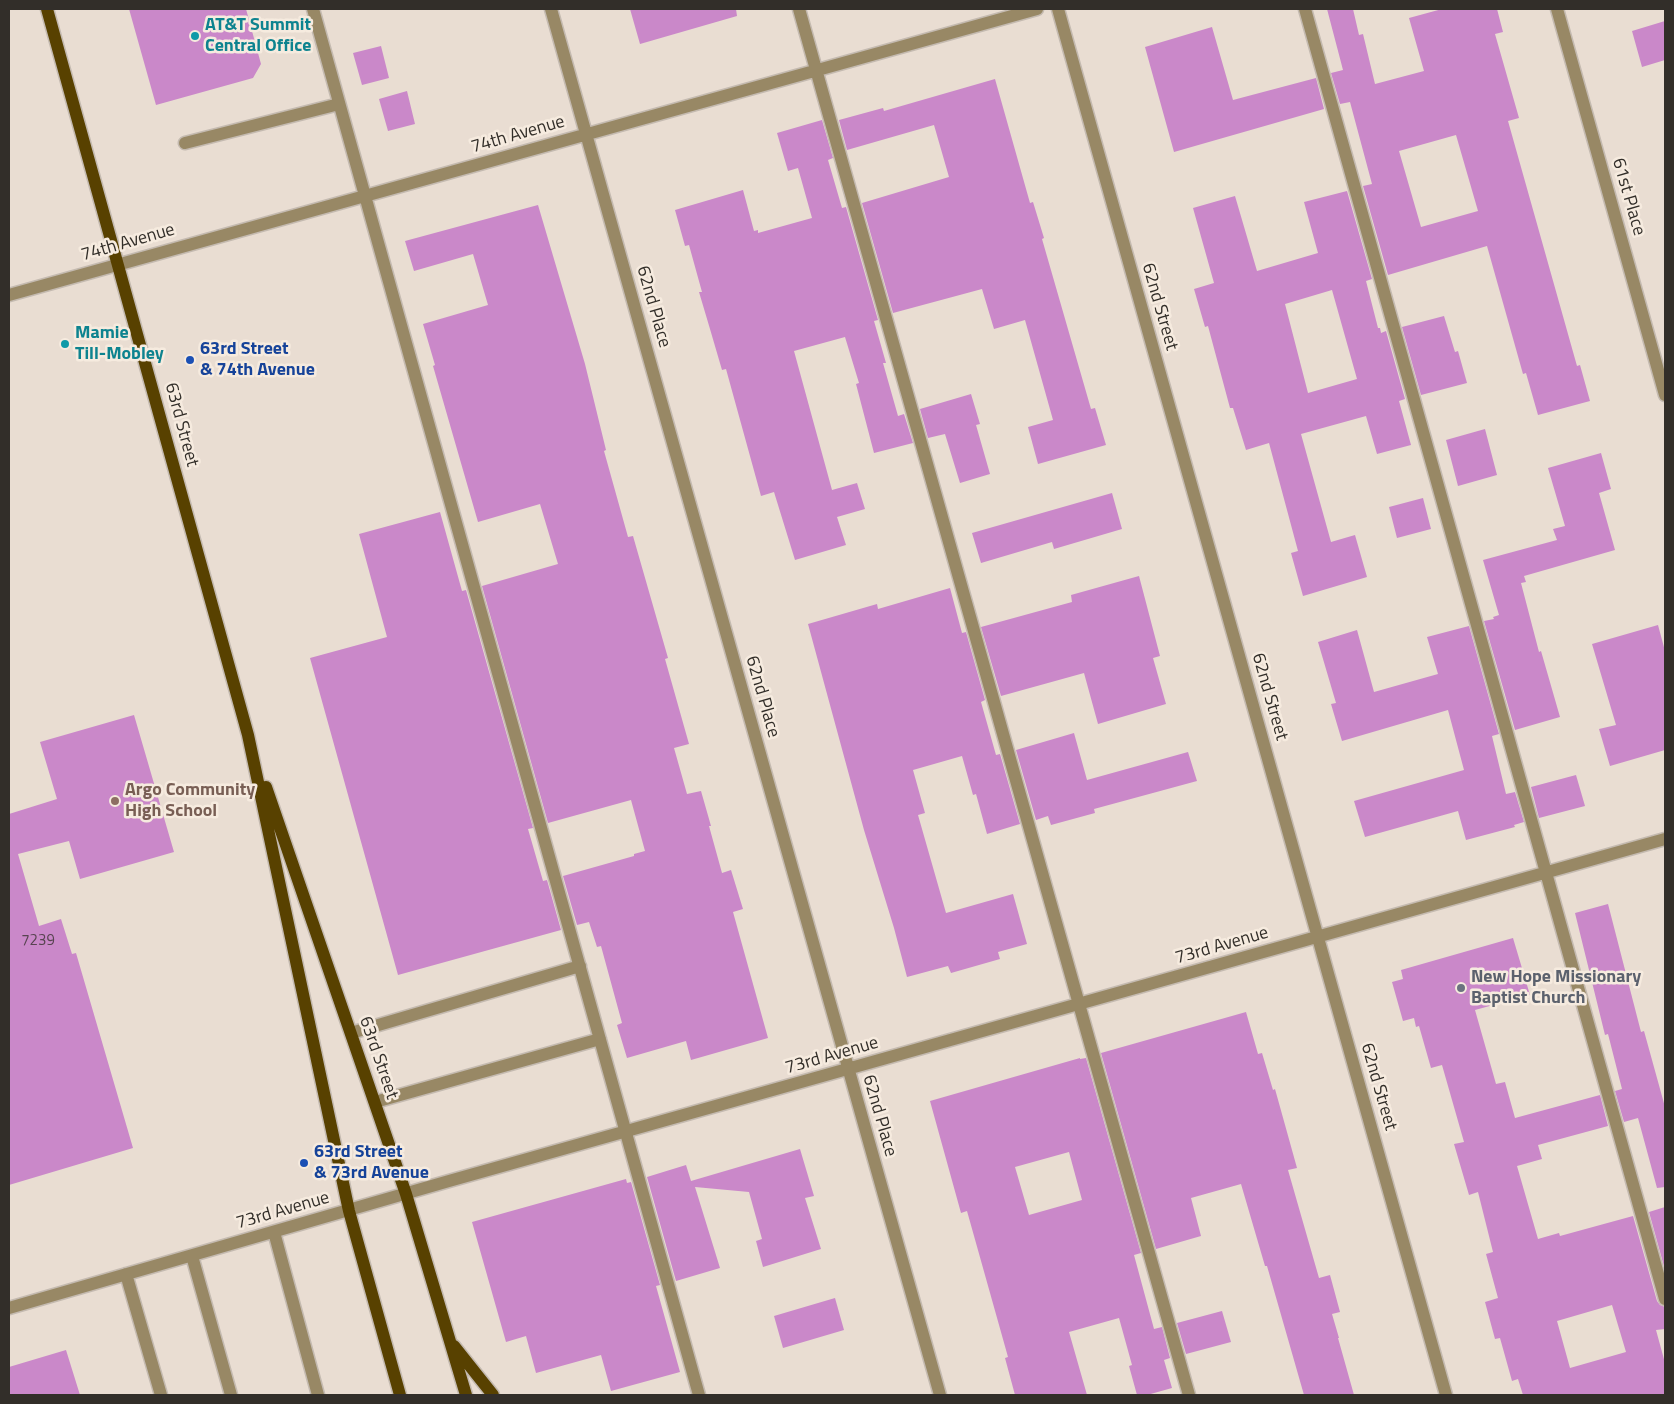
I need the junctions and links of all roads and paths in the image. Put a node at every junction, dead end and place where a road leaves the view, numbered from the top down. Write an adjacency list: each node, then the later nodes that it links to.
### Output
1 (47, 9): 14 (main road, 63rd Street)
2 (313, 9): 10 (street)
3 (551, 9): 11 (street, 62nd Place)
4 (799, 9): 9 (street)
5 (1037, 9): 9 (street, 74th Avenue)
6 (1058, 9): 20 (street, 62nd Street)
7 (1305, 9): 19 (street)
8 (1557, 9): 16 (street, 61st Place)
9 (816, 70): 11 (street, 74th Avenue); 22 (street)
10 (340, 104): 12 (street); 13 (street)
11 (586, 134): 13 (street, 74th Avenue); 25 (street, 62nd Place)
12 (185, 143)
13 (366, 195): 14 (street, 74th Avenue); 21 (street)
14 (118, 264): 15 (street, 74th Avenue); 17 (main road, 63rd Street)
15 (9, 295)
16 (1665, 394)
17 (248, 735): 23 (main road, 63rd Street); 29 (main road, 63rd Street)
18 (1665, 839): 19 (street, 73rd Avenue)
19 (1546, 873): 20 (street, 73rd Avenue); 33 (street)
20 (1317, 937): 22 (street, 73rd Avenue); 45 (street, 62nd Street)
21 (580, 966): 23 (street); 24 (street)
22 (1078, 1004): 25 (street, 73rd Avenue); 44 (street)
23 (351, 1033): 26 (main road, 63rd Street)
24 (600, 1039): 26 (street); 27 (street)
25 (847, 1069): 27 (street, 73rd Avenue); 43 (street, 62nd Place)
26 (375, 1102): 28 (main road, 63rd Street)
27 (626, 1131): 28 (street, 73rd Avenue); 42 (street)
28 (406, 1194): 29 (street, 73rd Avenue); 35 (main road, 63rd Street)
29 (349, 1211): 30 (street, 73rd Avenue); 39 (main road, 63rd Street)
30 (274, 1232): 31 (street, 73rd Avenue); 38 (street)
31 (192, 1256): 32 (street, 73rd Avenue); 37 (street)
32 (126, 1274): 34 (street, 73rd Avenue); 36 (street)
33 (1665, 1299)
34 (9, 1308)
35 (450, 1342): 40 (main road, 63rd Street); 41 (main road)
36 (161, 1395)
37 (231, 1395)
38 (318, 1395)
39 (400, 1395)
40 (466, 1395)
41 (493, 1395)
42 (699, 1395)
43 (940, 1395)
44 (1189, 1395)
45 (1446, 1395)

